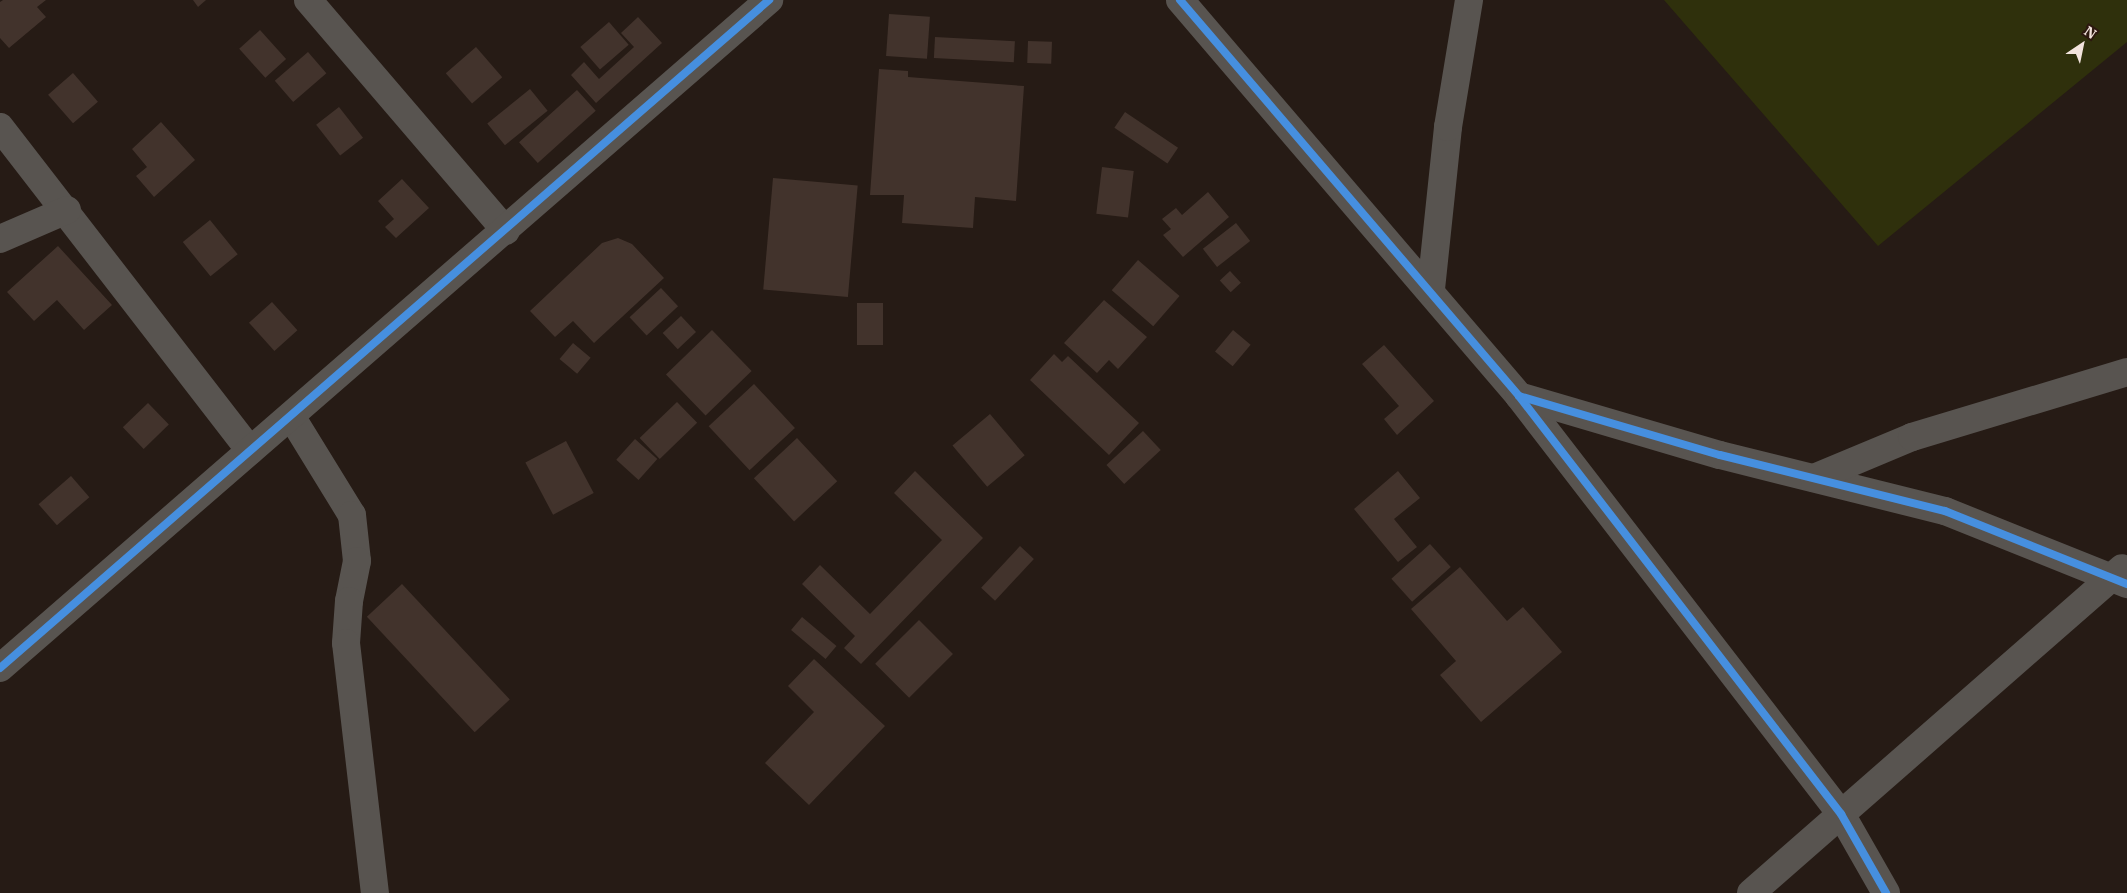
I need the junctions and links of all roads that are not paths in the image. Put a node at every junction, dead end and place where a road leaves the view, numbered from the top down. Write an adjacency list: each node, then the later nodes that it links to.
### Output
1 (308, 0): 7 (street)
2 (769, 0): 7 (street)
3 (1180, 0): 9 (street)
4 (1469, 0): 9 (street)
5 (0, 127): 6 (street)
6 (67, 210): 8 (street); 13 (street)
7 (506, 230): 12 (street)
8 (0, 239)
9 (1430, 290): 11 (street)
10 (2127, 372): 14 (street)
11 (1519, 396): 14 (street); 17 (street)
12 (291, 416): 13 (street); 18 (street)
13 (250, 451): 16 (street)
14 (1814, 478): 15 (street)
15 (2122, 575): 17 (street)
16 (0, 668)
17 (1841, 814): 19 (street); 20 (street)
18 (375, 893)
19 (1751, 893)
20 (1886, 893)

